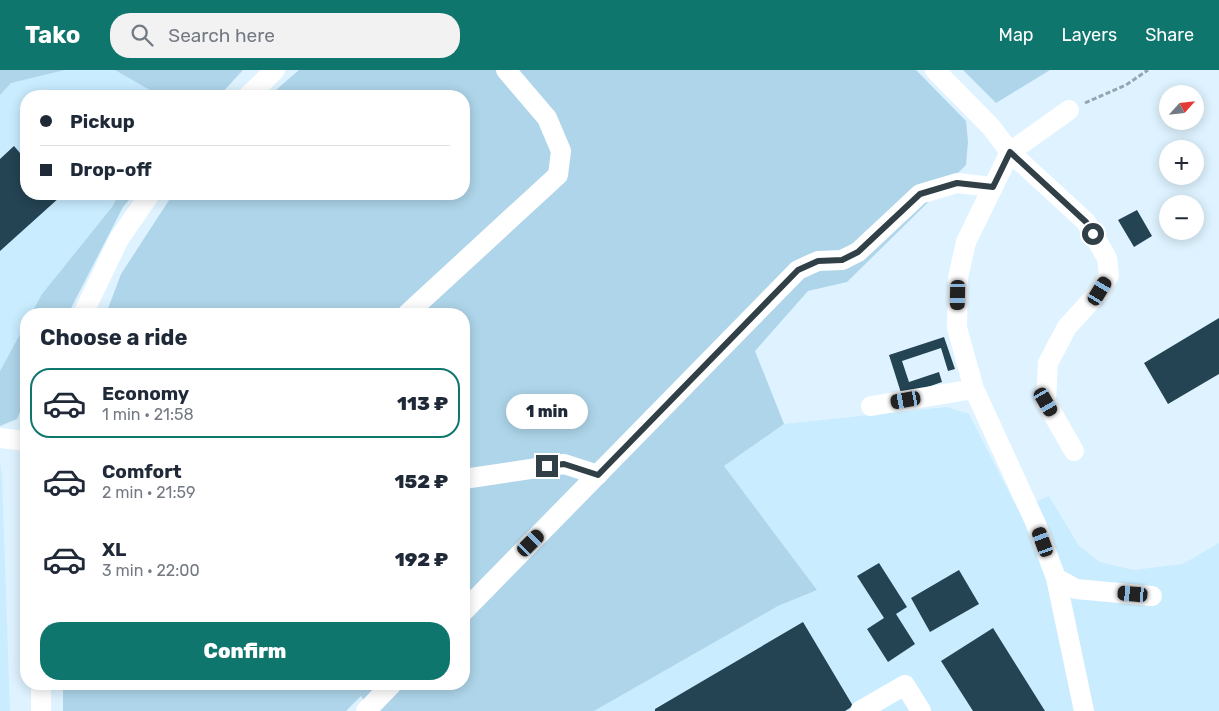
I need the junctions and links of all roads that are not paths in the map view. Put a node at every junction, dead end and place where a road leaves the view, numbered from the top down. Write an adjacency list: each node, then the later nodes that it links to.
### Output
1 (506, 70): 10 (street)
2 (935, 70): 6 (street)
3 (270, 73): 4 (street)
4 (254, 90)
5 (1070, 110): 6 (street)
6 (1010, 152): 7 (street); 15 (street)
7 (993, 187): 11 (street); 16 (street)
8 (146, 200): 9 (street)
9 (86, 308)
10 (414, 308)
11 (974, 389): 12 (street); 18 (street)
12 (871, 406)
13 (0, 438): 14 (street)
14 (20, 440)
15 (1074, 451)
16 (598, 475): 17 (street); 20 (street)
17 (470, 478)
18 (1056, 578): 19 (street); 27 (street)
19 (1152, 596)
20 (470, 606)
21 (41, 690): 23 (street)
22 (386, 690): 24 (street)
23 (41, 711)
24 (366, 711)
25 (860, 711): 26 (street)
26 (921, 711)
27 (1084, 711)

